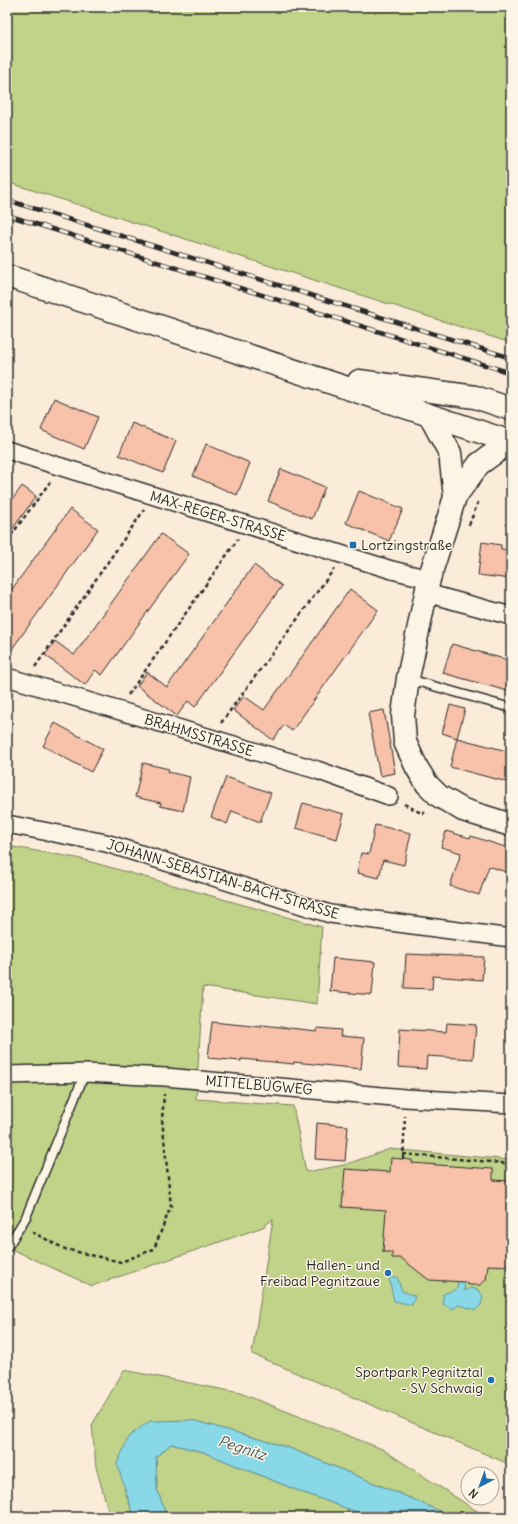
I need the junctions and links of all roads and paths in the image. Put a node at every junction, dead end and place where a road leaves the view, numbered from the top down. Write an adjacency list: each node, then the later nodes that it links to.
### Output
1 (7, 276): 2 (main road)
2 (312, 375): 3 (main road); 4 (main road)
3 (511, 409)
4 (430, 416): 5 (main road); 9 (main road)
5 (511, 442): 9 (main road)
6 (7, 450): 7 (street, MAX-REGER-STRASSE)
7 (61, 467): 8 (street, MAX-REGER-STRASSE); 13 (path)
8 (154, 496): 11 (street, MAX-REGER-STRASSE); 19 (path)
9 (455, 497): 15 (main road)
10 (480, 497): 12 (path)
11 (248, 525): 14 (street, MAX-REGER-STRASSE); 21 (path)
12 (469, 526)
13 (7, 541)
14 (345, 555): 15 (street, MAX-REGER-STRASSE); 22 (path)
15 (428, 586): 16 (street); 18 (main road)
16 (511, 616)
17 (7, 677): 19 (street, BRAHMSSTRASSE)
18 (408, 678): 20 (lane); 25 (main road)
19 (24, 682): 21 (street, BRAHMSSTRASSE)
20 (511, 708)
21 (117, 710): 22 (street, BRAHMSSTRASSE)
22 (210, 738): 23 (street, BRAHMSSTRASSE)
23 (389, 796)
24 (7, 824): 26 (street, JOHANN-SEBASTIAN-BACH-STRASSE)
25 (511, 825)
26 (511, 938)
27 (85, 1073): 28 (street, MITTELBÜGWEG); 29 (street, MITTELBÜGWEG); 35 (lane)
28 (7, 1075)
29 (165, 1077): 30 (street, MITTELBÜGWEG); 35 (path)
30 (511, 1104)
31 (405, 1111): 32 (path)
32 (403, 1154): 33 (path); 34 (path)
33 (403, 1159)
34 (511, 1166)
35 (21, 1226): 36 (lane)
36 (7, 1248)

